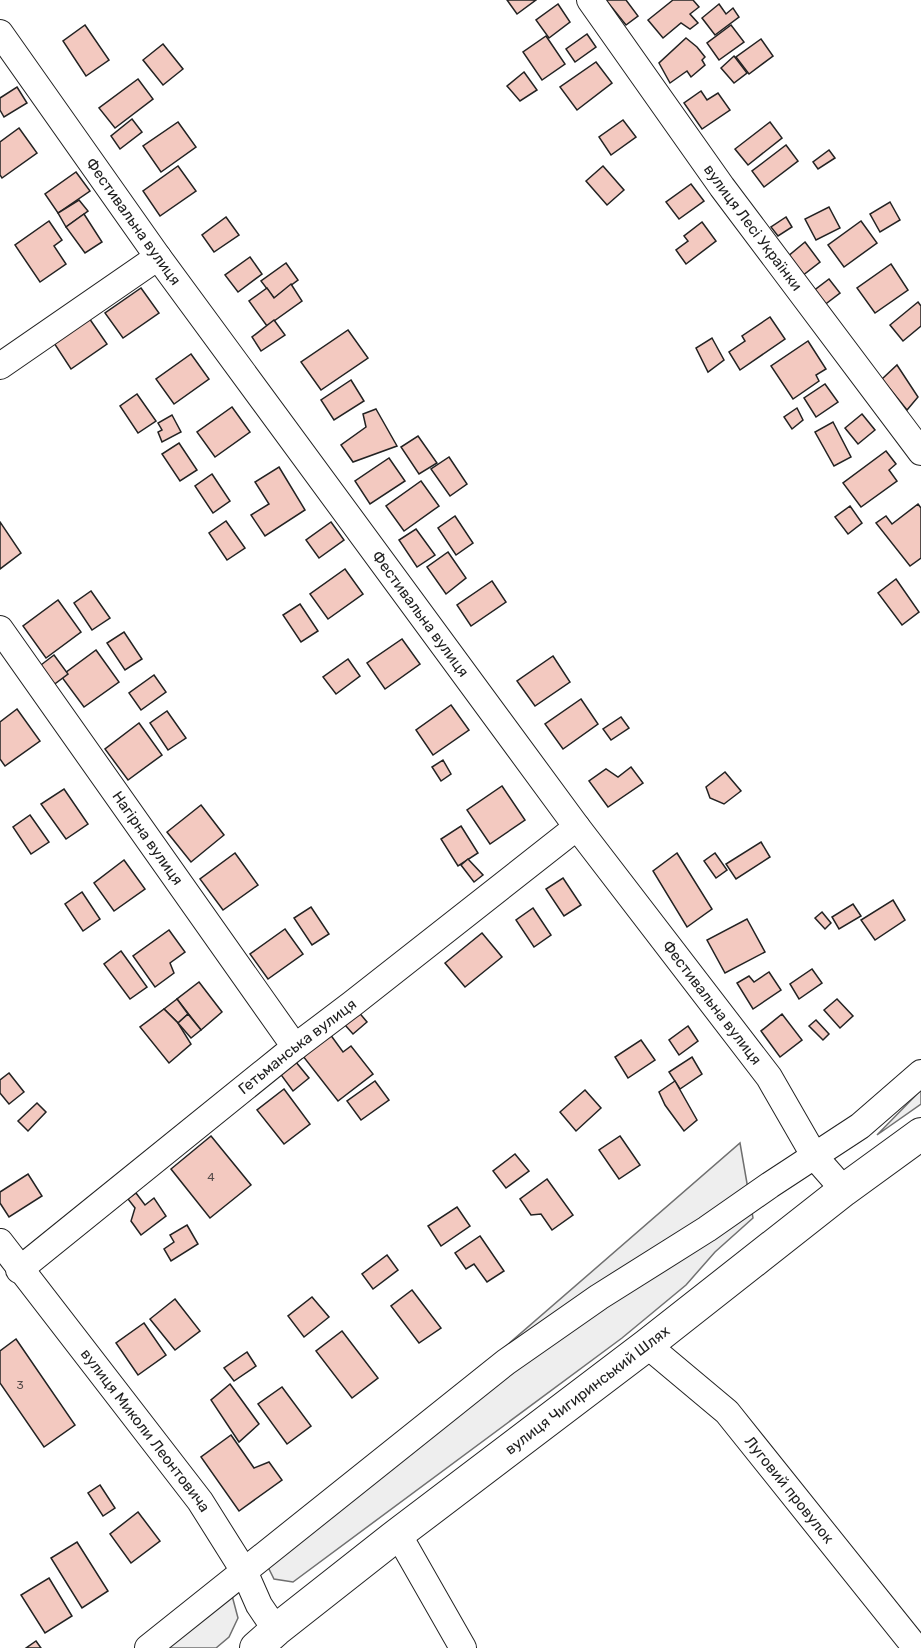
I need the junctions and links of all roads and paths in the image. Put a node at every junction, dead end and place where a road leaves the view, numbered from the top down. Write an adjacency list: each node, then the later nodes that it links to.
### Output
1 (590, 0): 5 (street, вулиця Лесі Українки)
2 (0, 33): 3 (street, Фестивальна вулиця)
3 (158, 257): 4 (street); 7 (street, Фестивальна вулиця)
4 (0, 366)
5 (921, 452)
6 (0, 629): 8 (street, Нагірна вулиця)
7 (577, 827): 8 (street, Гетьманська вулиця); 11 (street, Фестивальна вулиця)
8 (295, 1047): 14 (street, Гетьманська вулиця)
9 (921, 1073): 11 (street)
10 (921, 1134): 12 (main road, вулиця Чигиринський Шлях)
11 (815, 1157): 12 (street, Фестивальна вулиця); 17 (street)
12 (844, 1190): 15 (main road, вулиця Чигиринський Шлях)
13 (0, 1242): 14 (street, вулиця Миколи Леонтовича)
14 (20, 1270): 17 (street, вулиця Миколи Леонтовича)
15 (647, 1345): 16 (main road, вулиця Чигиринський Шлях); 21 (street, Луговий провулок)
16 (398, 1534): 18 (main road, вулиця Чигиринський Шлях); 20 (street)
17 (244, 1571): 18 (street, вулиця Миколи Леонтовича); 19 (street)
18 (266, 1639)
19 (148, 1648)
20 (463, 1648)
21 (916, 1648)

